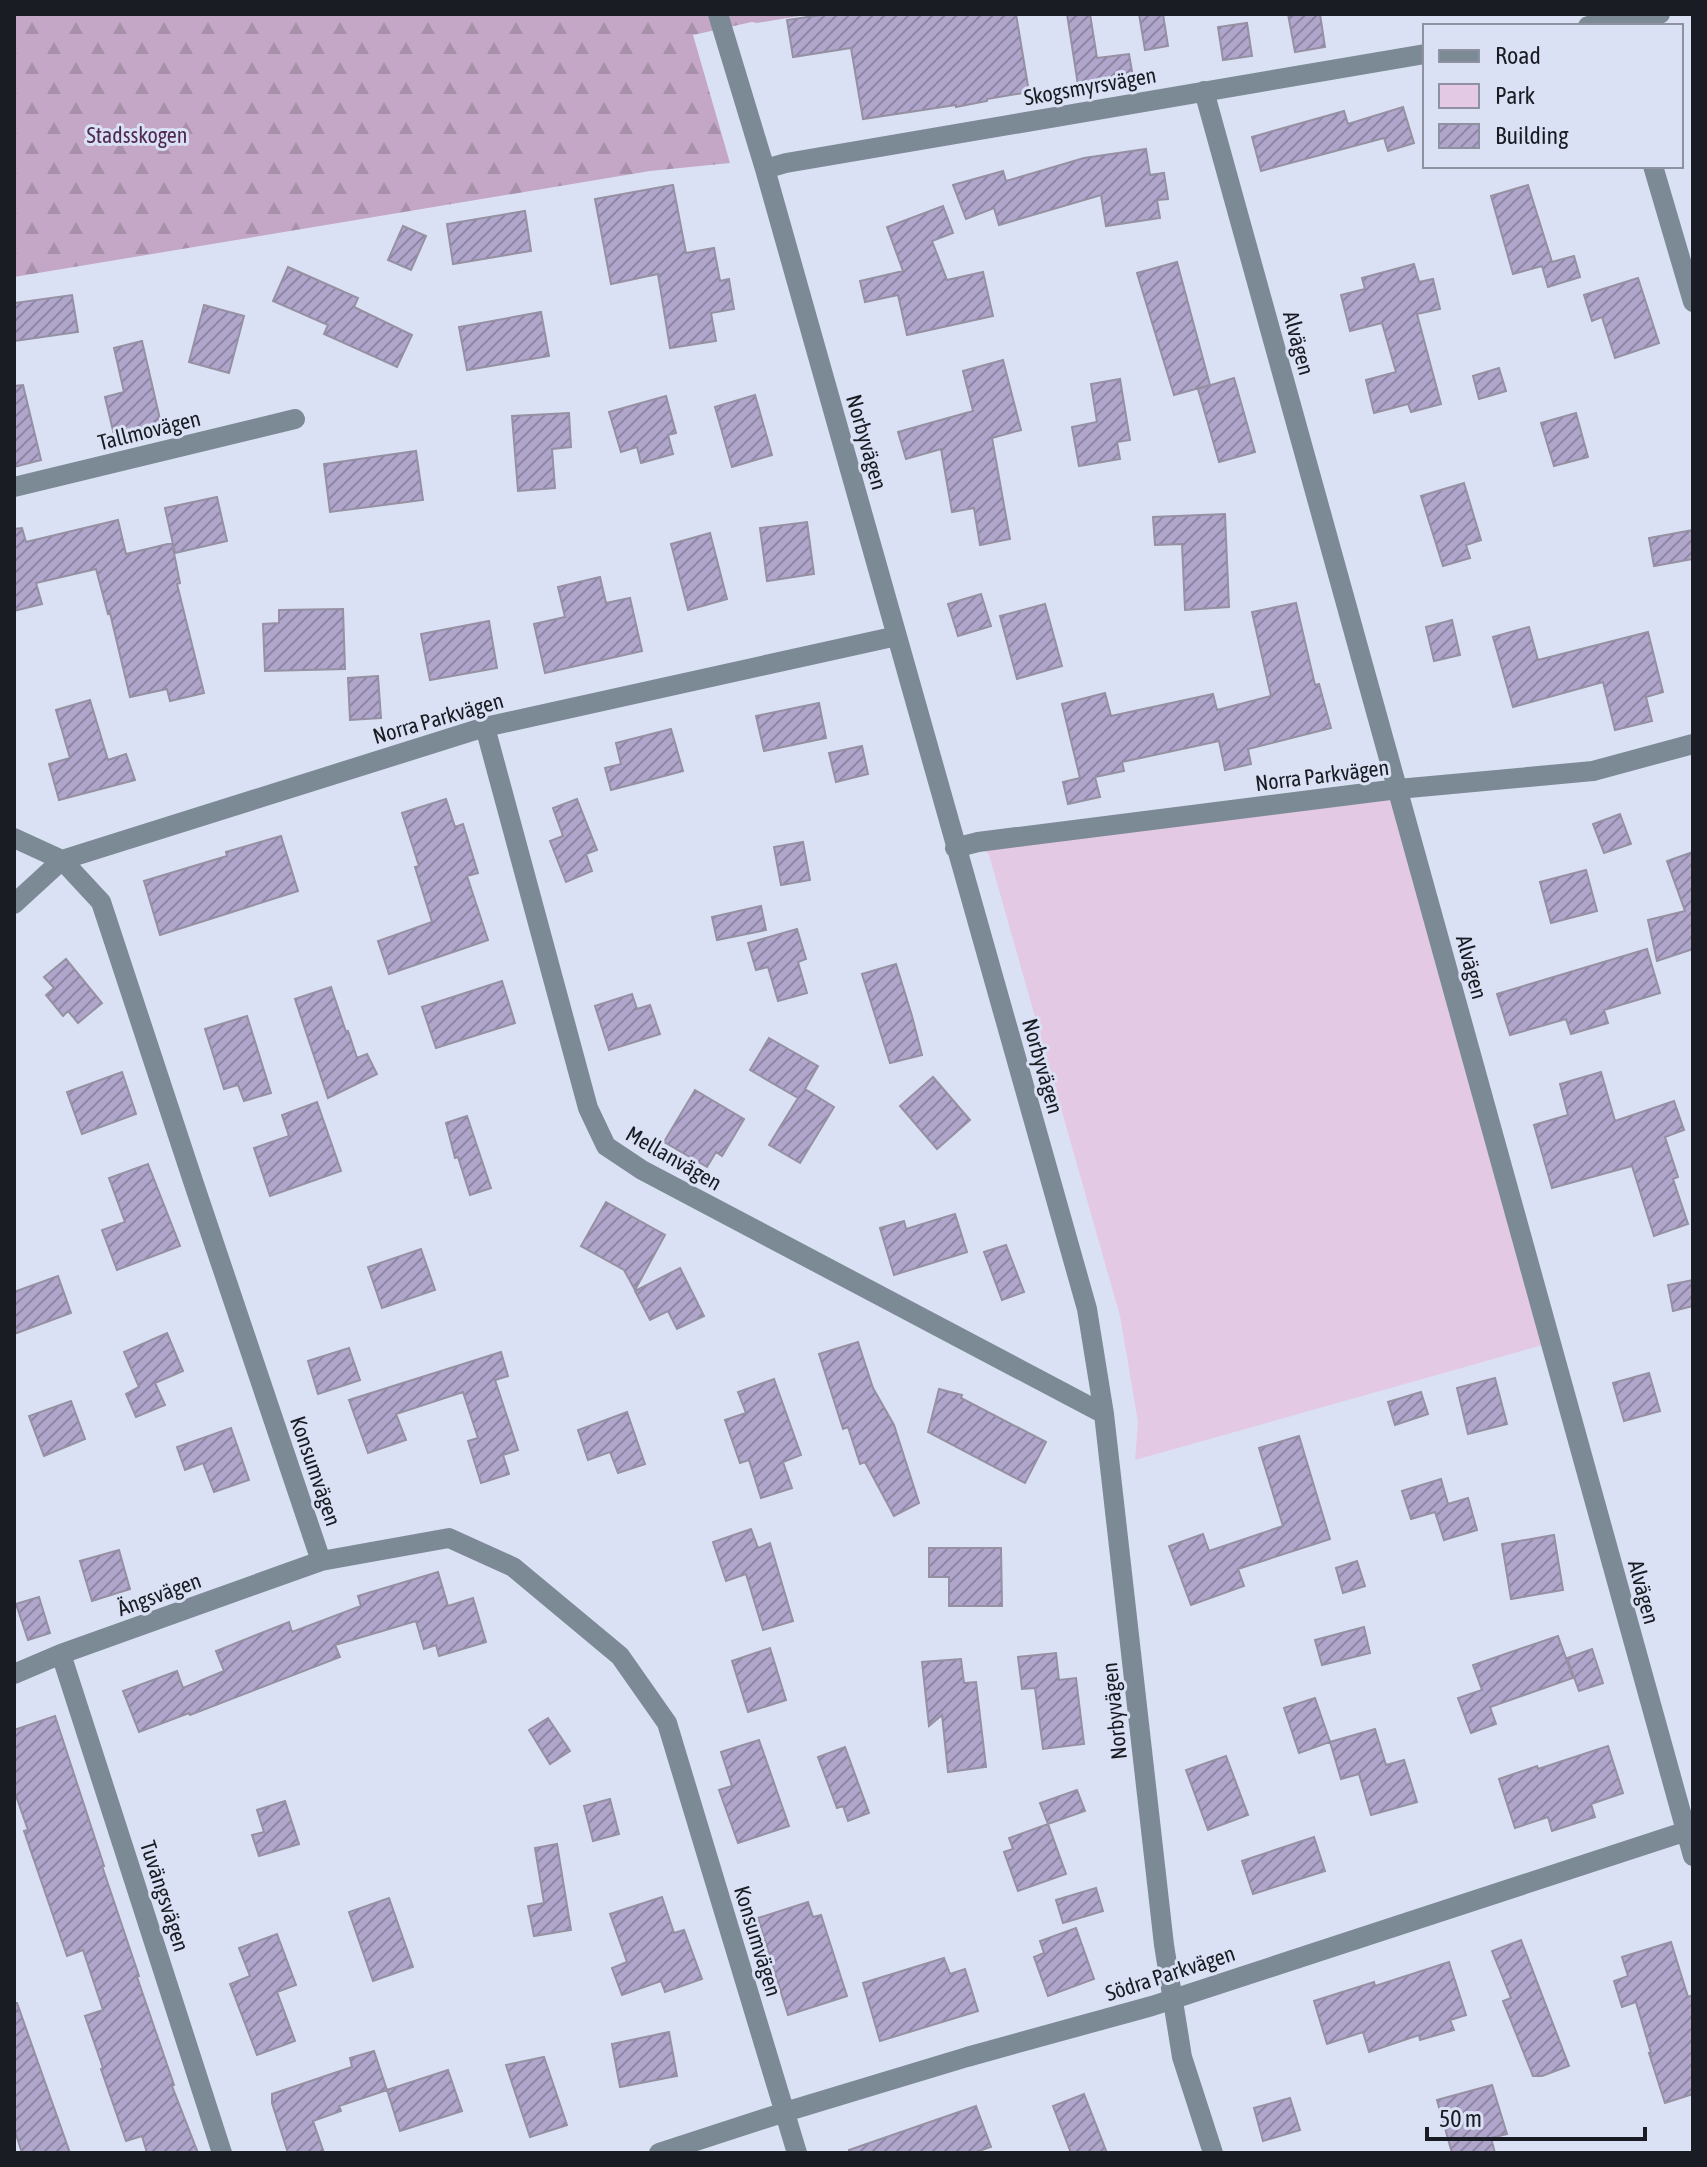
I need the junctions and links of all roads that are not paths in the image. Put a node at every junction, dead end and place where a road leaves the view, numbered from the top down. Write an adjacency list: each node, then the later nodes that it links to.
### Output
1 (718, 14): 7 (street, Norbyvägen)
2 (1660, 14): 3 (street)
3 (1612, 24)
4 (1423, 54): 5 (street, Skogsmyrsvägen)
5 (1204, 91): 7 (street, Skogsmyrsvägen); 14 (street, Alvägen)
6 (1654, 168): 8 (street)
7 (765, 169): 11 (street, Norbyvägen)
8 (1693, 302)
9 (295, 419): 10 (street, Tallmovägen)
10 (14, 487)
11 (897, 636): 12 (street, Norra Parkvägen); 16 (street, Norbyvägen)
12 (485, 727): 17 (street, Norra Parkvägen); 19 (street, Mellanvägen)
13 (1693, 744): 14 (street, Norra Parkvägen)
14 (1398, 789): 16 (street, Norra Parkvägen); 23 (street, Alvägen)
15 (14, 838): 17 (street, Konsumvägen)
16 (955, 848): 19 (street, Norbyvägen)
17 (62, 860): 18 (street, Norra Parkvägen); 20 (street, Konsumvägen)
18 (14, 904)
19 (1104, 1414): 25 (street, Norbyvägen)
20 (321, 1561): 21 (street, Ängsvägen); 26 (street, Konsumvägen)
21 (61, 1654): 22 (street, Ängsvägen); 27 (street, Tuvängsvägen)
22 (16, 1670)
23 (1689, 1831): 24 (street, Alvägen); 25 (street, Södra Parkvägen)
24 (1693, 1856)
25 (1171, 2000): 26 (street, Södra Parkvägen); 30 (street, Norbyvägen)
26 (785, 2112): 28 (street, Södra Parkvägen); 29 (street, Konsumvägen)
27 (222, 2153)
28 (659, 2153)
29 (797, 2153)
30 (1213, 2153)

